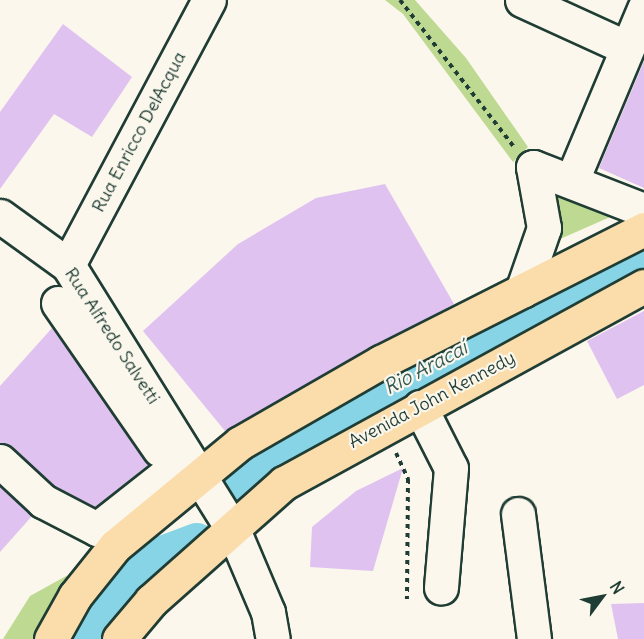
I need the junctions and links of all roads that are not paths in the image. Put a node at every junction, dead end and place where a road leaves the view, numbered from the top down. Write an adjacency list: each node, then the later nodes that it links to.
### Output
1 (210, 0): 9 (street, Rua Enricco DelAcqua)
2 (522, 0): 4 (street)
3 (644, 9): 4 (street)
4 (627, 48): 5 (street)
5 (572, 180): 6 (street); 11 (street)
6 (644, 210)
7 (0, 216): 9 (street, Rua Alfredo Salvetti)
8 (644, 229): 11 (main road)
9 (68, 265): 15 (street, Rua Alfredo Salvetti)
10 (644, 286): 13 (main road, Avenida John Kennedy)
11 (522, 291): 15 (main road)
12 (58, 303): 15 (street)
13 (420, 406): 17 (main road, Avenida John Kennedy); 18 (street)
14 (0, 461): 15 (street)
15 (192, 480): 17 (street); 19 (main road)
16 (518, 514): 22 (street)
17 (231, 528): 20 (main road, Avenida John Kennedy); 21 (street)
18 (441, 588)
19 (51, 639)
20 (119, 639)
21 (273, 639)
22 (534, 639)

